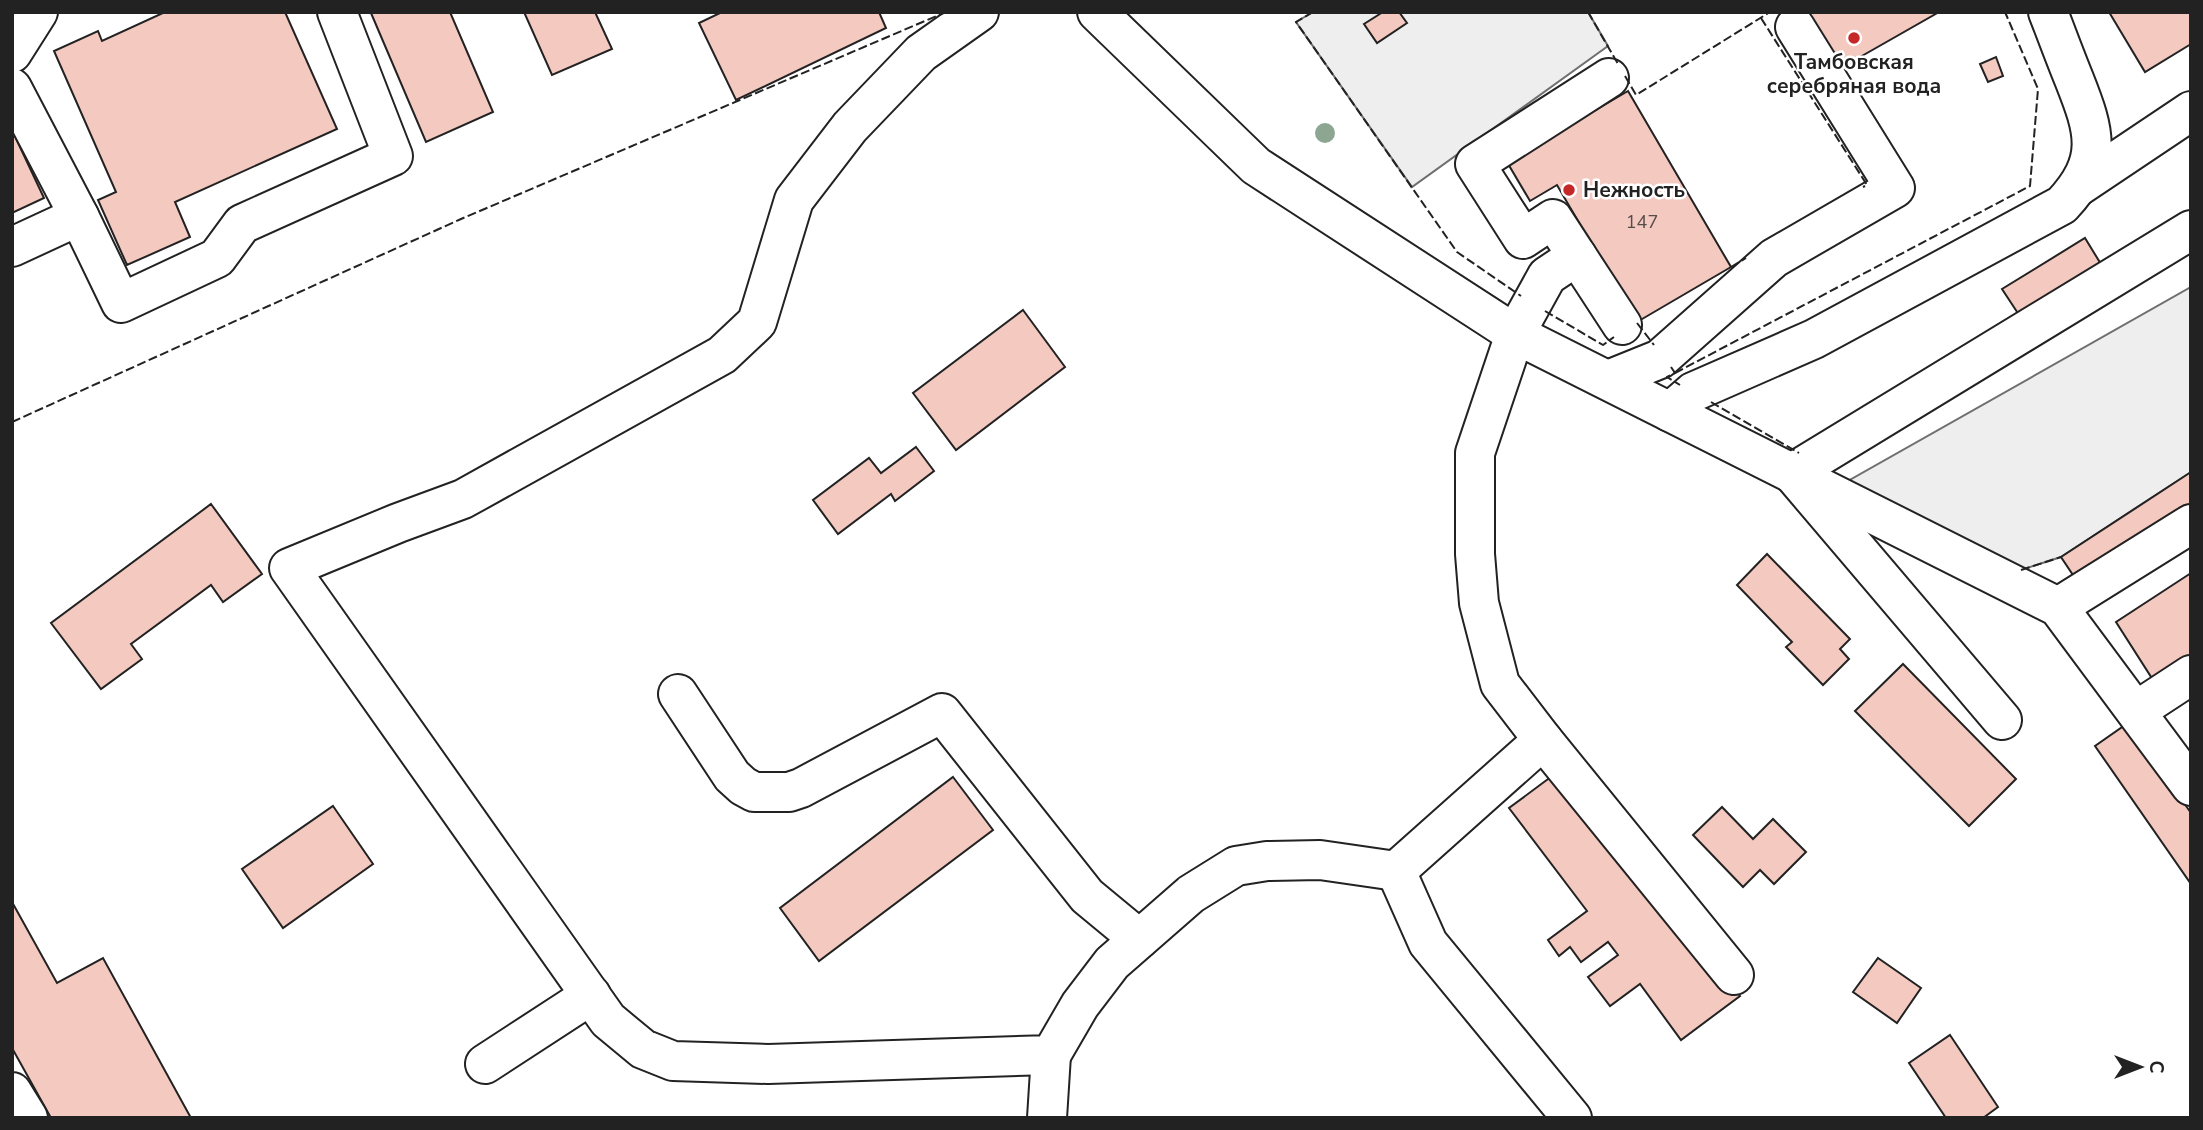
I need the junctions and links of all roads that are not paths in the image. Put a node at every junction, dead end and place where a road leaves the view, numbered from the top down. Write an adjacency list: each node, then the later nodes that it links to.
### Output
1 (38, 12): 7 (lane)
2 (337, 12): 12 (lane)
3 (979, 12): 32 (lane)
4 (1097, 12): 17 (lane)
5 (2048, 12): 11 (lane)
6 (1795, 27): 18 (lane)
7 (12, 53)
8 (1609, 78): 15 (lane)
9 (12, 88): 12 (lane)
10 (2191, 111): 11 (lane)
11 (2079, 186): 19 (lane)
12 (79, 216): 14 (lane)
13 (2191, 230): 20 (lane)
14 (12, 247)
15 (1562, 266): 16 (lane); 17 (lane)
16 (1622, 326)
17 (1515, 334): 18 (lane); 27 (lane)
18 (1608, 380): 19 (lane)
19 (1670, 412): 20 (lane)
20 (1791, 473): 22 (lane); 26 (lane)
21 (2191, 524): 22 (lane)
22 (2058, 607): 25 (lane)
23 (2191, 674): 25 (lane)
24 (678, 694): 30 (lane)
25 (2136, 711): 28 (lane)
26 (2002, 720)
27 (1542, 740): 29 (lane); 31 (lane)
28 (2191, 786)
29 (1396, 871): 30 (lane); 38 (lane)
30 (1139, 939): 33 (lane)
31 (1734, 975)
32 (591, 995): 33 (lane); 34 (lane)
33 (1051, 1055): 37 (lane)
34 (485, 1064)
35 (12, 1092): 36 (lane)
36 (28, 1118)
37 (1047, 1118)
38 (1572, 1118)

